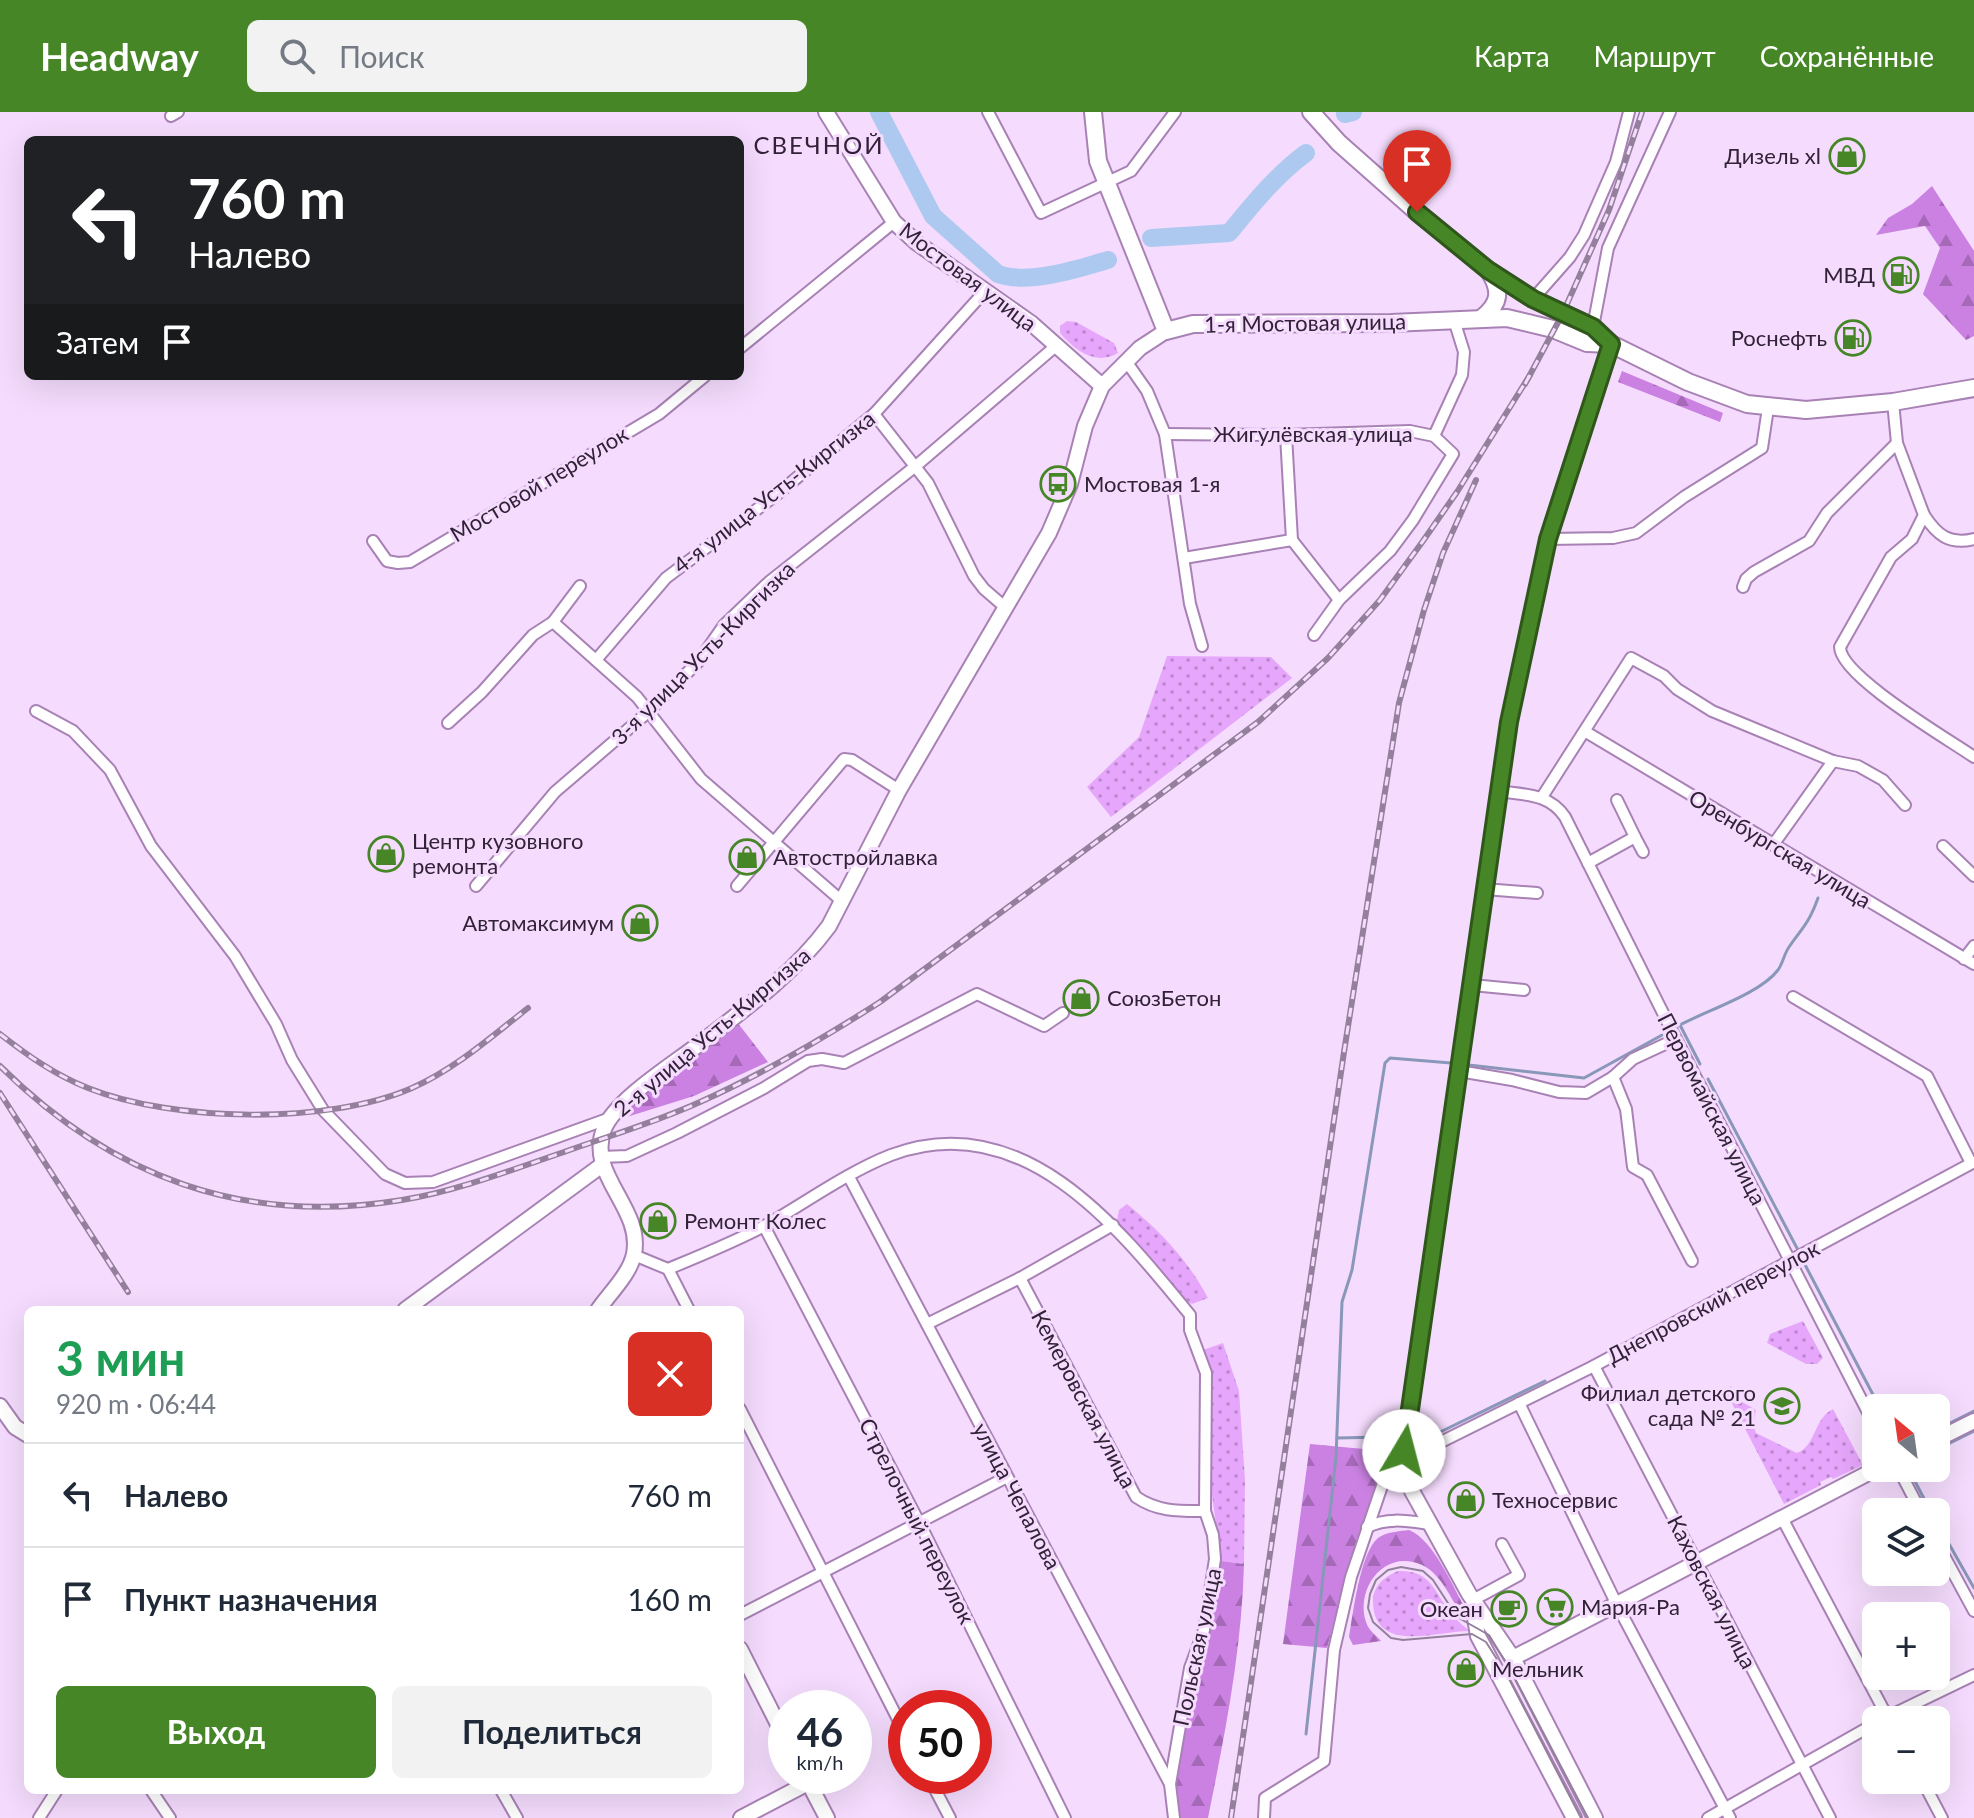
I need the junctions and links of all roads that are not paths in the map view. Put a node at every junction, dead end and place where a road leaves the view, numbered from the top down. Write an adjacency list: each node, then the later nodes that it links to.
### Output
1 (826, 112): 9 (main road, Мостовая улица)
2 (988, 112): 8 (street)
3 (1093, 112): 8 (main road)
4 (1175, 112): 8 (street)
5 (1311, 112): 10 (main road)
6 (1629, 112): 12 (street)
7 (1670, 112): 15 (street)
8 (1106, 183): 16 (main road)
9 (894, 222): 11 (main road, Мостовая улица); 18 (street)
10 (1488, 270): 12 (main road); 13 (main road)
11 (986, 290): 19 (main road, Мостовая улица); 26 (street, 4-я улица Усть-Киргизка)
12 (1533, 299): 15 (main road)
13 (1482, 318): 14 (main road, 1-я Мостовая улица); 17 (main road, 1-я Мостовая улица)
14 (1454, 320): 16 (main road, 1-я Мостовая улица); 29 (street)
15 (1593, 327): 17 (main road)
16 (1166, 331): 20 (main road, 1-я Мостовая улица)
17 (1611, 344): 25 (main road); 33 (main road)
18 (744, 345)
19 (1057, 345): 22 (main road, Мостовая улица); 31 (street, 3-я улица Усть-Киргизка)
20 (1126, 361): 22 (main road, 1-я Мостовая улица); 27 (street)
21 (700, 380): 36 (street, Мостовой переулок)
22 (1102, 386): 41 (main road, 2-я улица Усть-Киргизка)
23 (1974, 388): 24 (main road)
24 (1893, 402): 25 (main road); 30 (street)
25 (1768, 408): 33 (street)
26 (874, 414): 31 (street); 45 (street, 4-я улица Усть-Киргизка)
27 (1165, 434): 28 (street, Жигулёвская улица); 37 (street)
28 (1286, 435): 29 (street, Жигулёвская улица); 35 (street)
29 (1434, 436): 40 (street, Жигулёвская улица)
30 (1897, 443): 32 (street); 39 (street)
31 (917, 465): 41 (street); 47 (street, 3-я улица Усть-Киргизка)
32 (1924, 515): 34 (street); 50 (street)
33 (1548, 539): 53 (main road)
34 (1974, 539)
35 (1292, 540): 37 (street); 40 (street)
36 (373, 541)
37 (1184, 558): 44 (street)
38 (580, 586): 42 (street)
39 (1743, 587)
40 (1339, 600): 43 (street)
41 (1006, 608): 52 (main road, 2-я улица Усть-Киргизка)
42 (553, 622): 45 (street); 48 (street)
43 (1314, 635)
44 (1202, 646)
45 (596, 660): 47 (street)
46 (36, 711): 78 (street, 2-я улица Усть-Киргизка)
47 (647, 713): 58 (street); 64 (street, 3-я улица Усть-Киргизка)
48 (448, 723)
49 (1586, 732): 51 (street); 54 (street); 59 (street, Оренбургская улица)
50 (1974, 757)
51 (1833, 761): 56 (street); 59 (street)
52 (899, 790): 58 (street); 68 (main road, 2-я улица Усть-Киргизка)
53 (1498, 791): 54 (street); 66 (main road)
54 (1542, 797): 62 (street, Первомайская улица)
55 (1617, 800): 57 (street)
56 (1905, 805)
57 (1635, 837): 61 (street); 62 (street)
58 (774, 843): 65 (street); 68 (street)
59 (1773, 845): 70 (street, Оренбургская улица)
60 (1943, 846): 63 (street)
61 (1643, 852)
62 (1588, 863): 75 (street, Первомайская улица)
63 (1974, 876)
64 (476, 886)
65 (737, 886)
66 (1484, 889): 67 (street); 71 (main road)
67 (1537, 893)
68 (843, 902): 78 (main road, 2-я улица Усть-Киргизка)
69 (1974, 946): 70 (street)
70 (1969, 961)
71 (1472, 985): 72 (street); 76 (main road)
72 (1524, 990)
73 (1793, 997): 80 (street)
74 (1063, 1013): 79 (street)
75 (1676, 1039): 77 (street); 85 (street, Первомайская улица)
76 (1459, 1071): 77 (street); 101 (main road)
77 (1613, 1077): 84 (street)
78 (610, 1118): 79 (main road)
79 (602, 1161): 86 (main road); 89 (main road)
80 (1972, 1162): 85 (street, Днепровский переулок)
81 (849, 1177): 82 (street, Польская улица); 83 (street, Польская улица); 92 (street, улица Чепалова)
82 (1113, 1225): 88 (street); 104 (street, Польская улица)
83 (764, 1226): 87 (street, Польская улица); 106 (street, Стрелочный переулок)
84 (1692, 1261)
85 (1791, 1261): 93 (street, Днепровский переулок); 94 (street, Первомайская улица)
86 (631, 1262): 87 (street); 90 (main road)
87 (668, 1269): 91 (street)
88 (1020, 1278): 92 (street); 104 (street, Кемеровская улица)
89 (410, 1306)
90 (601, 1306)
91 (687, 1306)
92 (927, 1324): 103 (street, улица Чепалова)
93 (1594, 1366): 95 (street, Днепровский переулок); 110 (street, Каховская улица)
94 (1862, 1402)
95 (1519, 1403): 101 (street, Днепровский переулок); 114 (street)
96 (0, 1406): 99 (main road)
97 (744, 1417): 112 (street)
98 (1974, 1421): 100 (main road)
99 (24, 1433)
100 (1950, 1433)
101 (1404, 1451): 107 (main road); 108 (street)
102 (1862, 1476): 105 (main road)
103 (1007, 1477): 106 (street); 128 (street, улица Чепалова)
104 (1205, 1511): 128 (street, Польская улица)
105 (1782, 1518): 110 (main road); 124 (street)
106 (920, 1524): 112 (street); 143 (street, Стрелочный переулок)
107 (1430, 1524): 108 (street); 113 (main road)
108 (1367, 1527): 145 (street)
109 (1502, 1544): 113 (street)
110 (1696, 1562): 114 (main road); 127 (street, Каховская улица)
111 (1950, 1567): 115 (street)
112 (823, 1572): 116 (street); 122 (street)
113 (1471, 1597): 117 (main road); 118 (main road)
114 (1617, 1605): 120 (main road); 136 (street)
115 (1974, 1611)
116 (744, 1613)
117 (1496, 1632): 118 (main road); 120 (main road)
118 (1478, 1636): 146 (main road)
119 (744, 1657): 123 (main road)
120 (1513, 1658): 147 (main road)
121 (1974, 1675): 125 (street)
122 (888, 1700)
123 (768, 1704)
124 (1879, 1706)
125 (1912, 1706)
126 (1862, 1731): 127 (street)
127 (1802, 1765): 136 (street); 149 (street, Каховская улица)
128 (1170, 1784): 144 (street, улица Чепалова)
129 (54, 1794): 137 (street)
130 (154, 1794): 138 (street)
131 (503, 1794): 139 (street)
132 (781, 1794): 140 (main road)
133 (814, 1794): 141 (main road)
134 (937, 1794): 142 (street)
135 (1929, 1794): 150 (street)
136 (1727, 1814): 148 (street)
137 (39, 1818)
138 (170, 1818)
139 (517, 1818)
140 (741, 1818)
141 (827, 1818)
142 (950, 1818)
143 (1065, 1818)
144 (1174, 1818)
145 (1264, 1818)
146 (1574, 1818)
147 (1595, 1818)
148 (1708, 1818)
149 (1830, 1818)
150 (1942, 1818)

